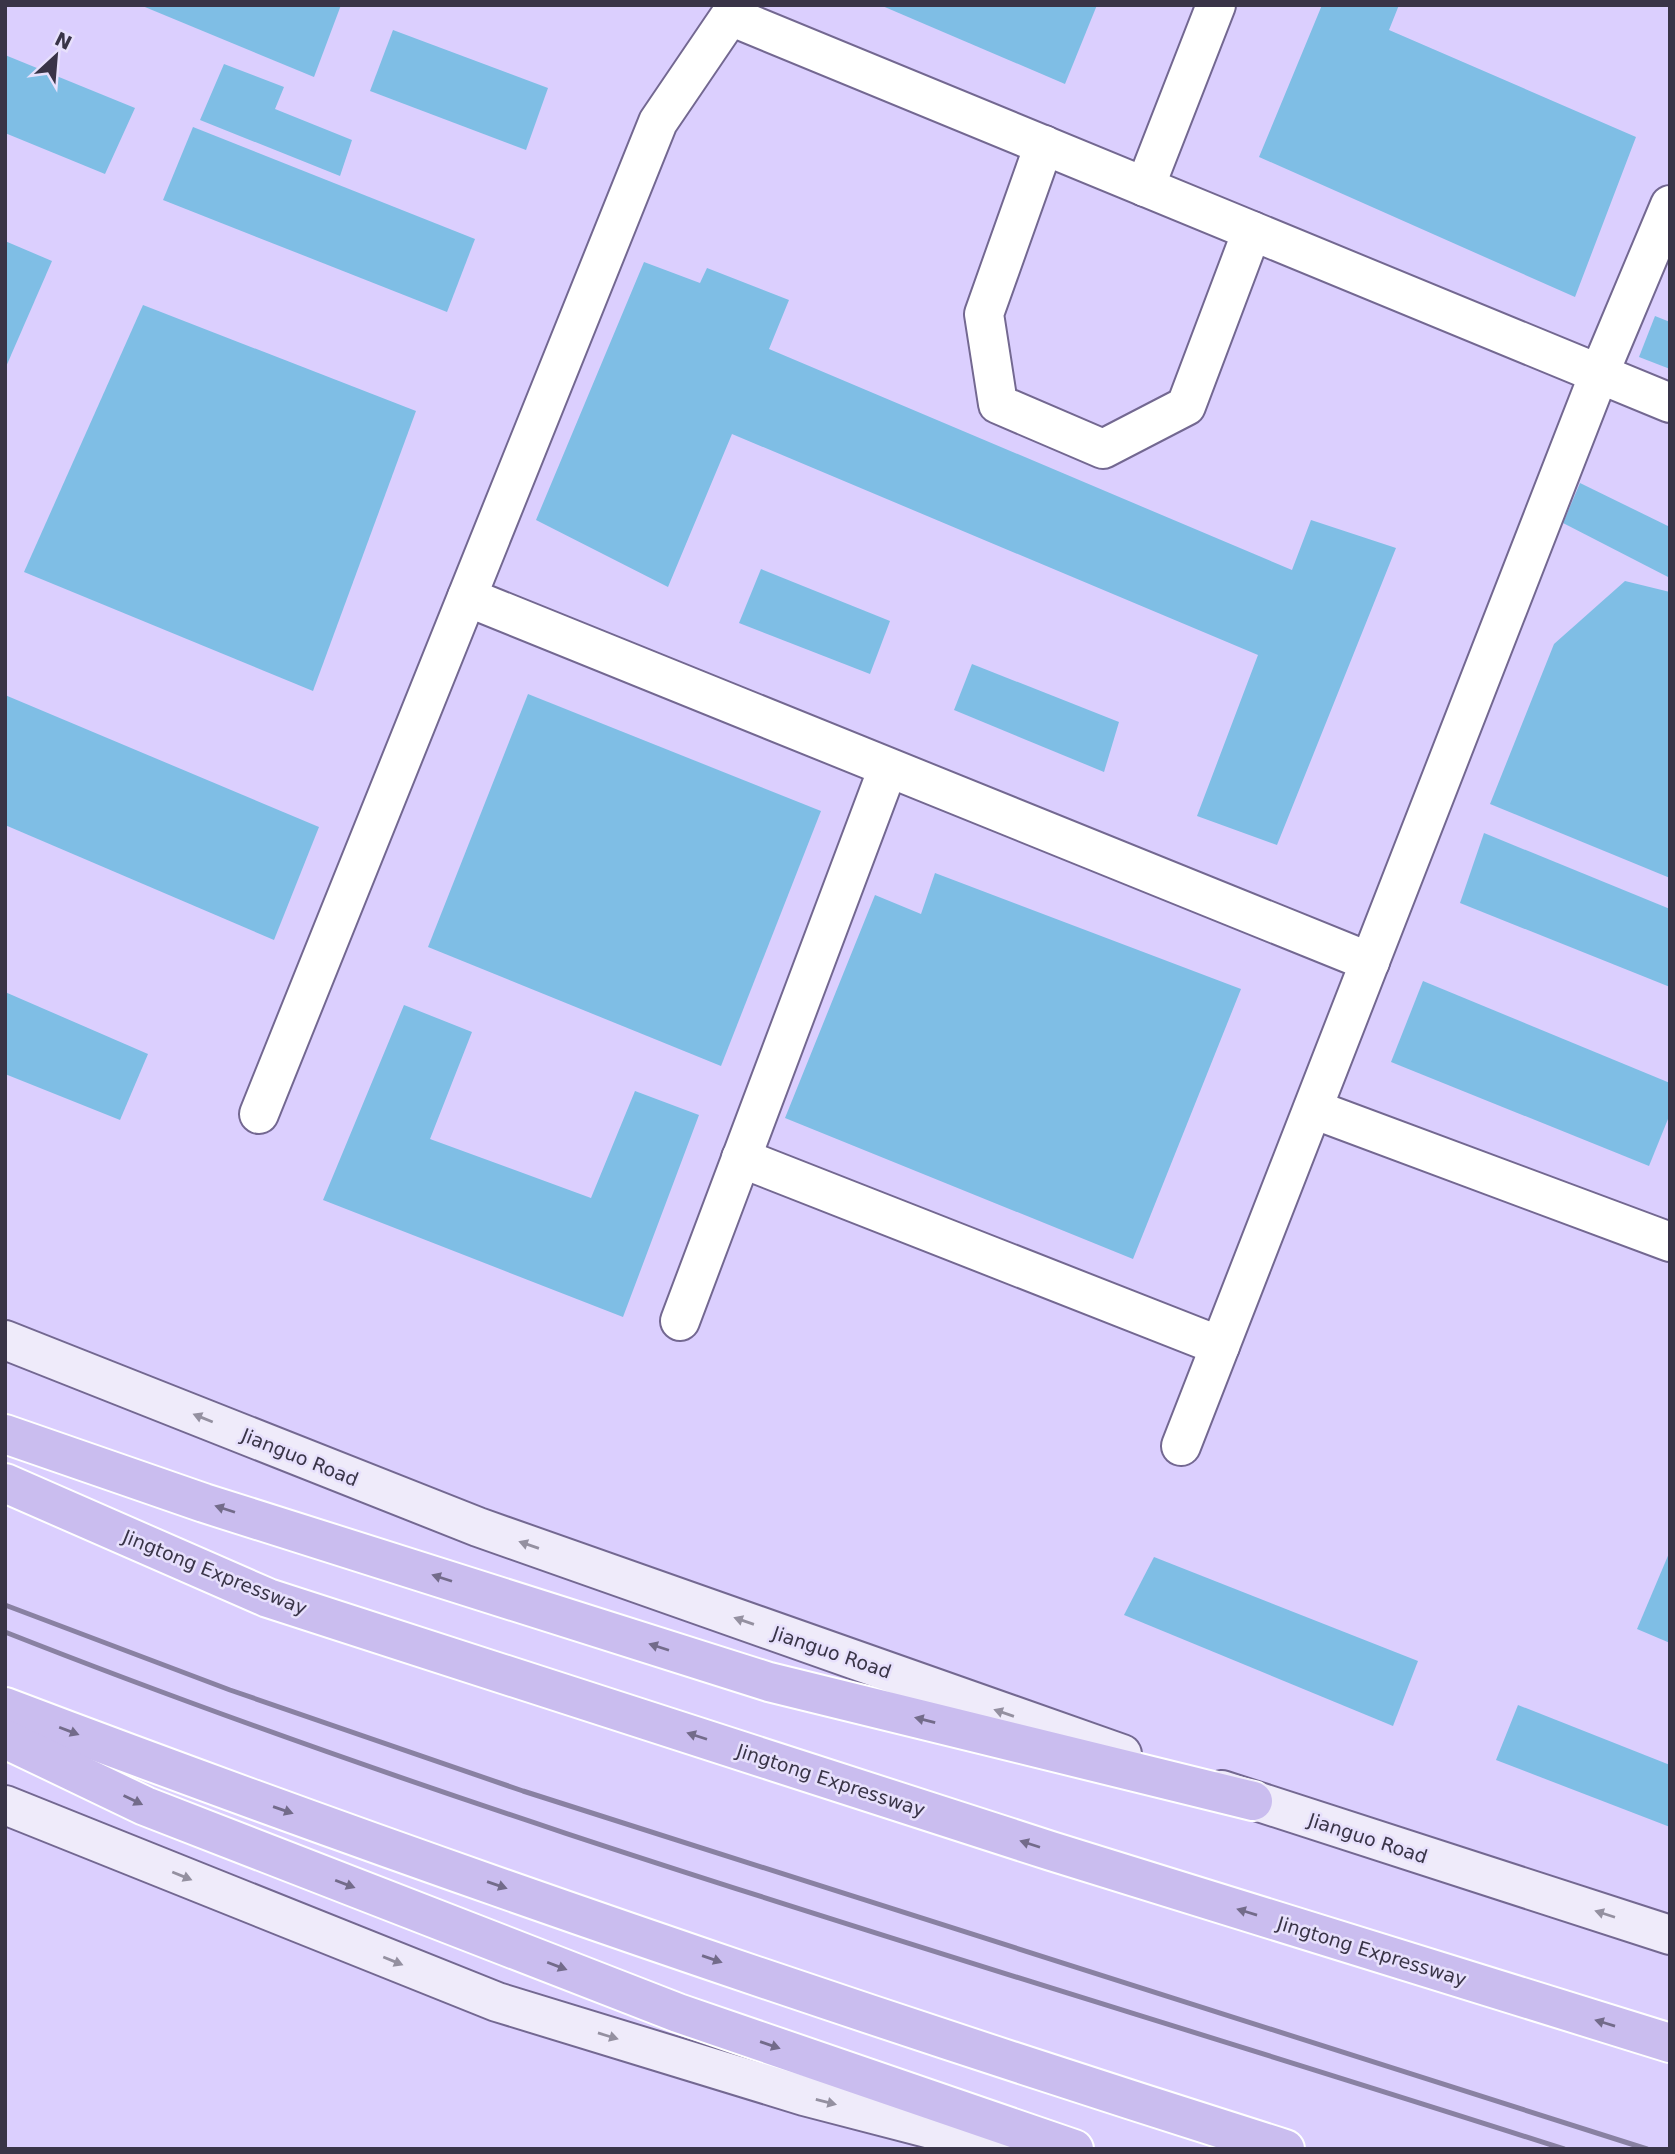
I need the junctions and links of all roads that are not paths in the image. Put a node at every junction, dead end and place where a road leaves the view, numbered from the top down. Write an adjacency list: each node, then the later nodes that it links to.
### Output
1 (1216, 5): 3 (street)
2 (1044, 145): 3 (street); 5 (street); 8 (street)
3 (1145, 187): 5 (street)
4 (1670, 205): 6 (street)
5 (1252, 231): 6 (street)
6 (1600, 374): 7 (street); 10 (street)
7 (1670, 403)
8 (467, 597): 9 (street); 12 (street)
9 (888, 768): 10 (street); 13 (street)
10 (1370, 962): 11 (street)
11 (1313, 1109): 14 (street); 17 (street)
12 (259, 1114)
13 (741, 1158): 15 (street); 17 (street)
14 (1670, 1242)
15 (680, 1321)
16 (5, 1340): 23 (main road, Jianguo Road, one-way to 16)
17 (1220, 1346): 19 (street)
18 (5, 1434): 23 (highway, one-way to 18)
19 (1181, 1446)
20 (5, 1483): 26 (highway, Jingtong Expressway, one-way to 20)
21 (5, 1707): 29 (highway, one-way to 29)
22 (5, 1739): 28 (highway, one-way to 28)
23 (1254, 1801): 25 (main road, Jianguo Road, one-way to 23)
24 (5, 1805): 27 (main road, one-way to 27)
25 (1670, 1935)
26 (1670, 2043)
27 (1007, 2149)
28 (1074, 2149)
29 (1285, 2149)

